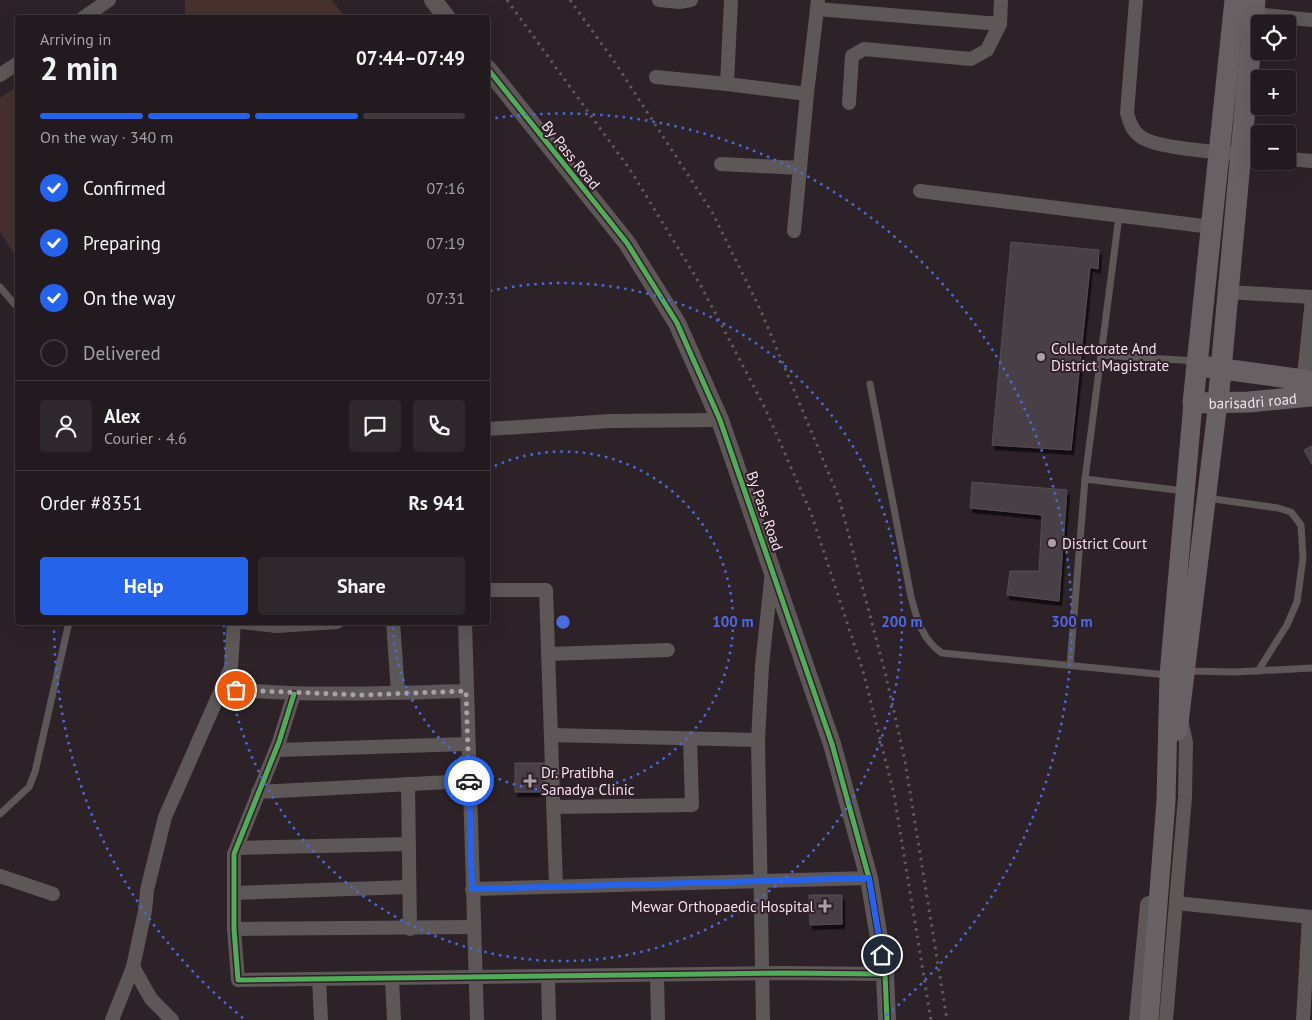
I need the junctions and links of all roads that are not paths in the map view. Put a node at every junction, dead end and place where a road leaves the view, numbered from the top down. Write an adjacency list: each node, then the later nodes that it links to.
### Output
1 (109, 0): 11 (street)
2 (434, 0): 12 (street)
3 (659, 0): 4 (street)
4 (692, 0)
5 (731, 0): 19 (street)
6 (1001, 0): 14 (street)
7 (1136, 0): 23 (street)
8 (1235, 0): 23 (main road)
9 (817, 4): 14 (street); 20 (street)
10 (1254, 7): 13 (street); 22 (main road)
11 (87, 15)
12 (445, 15)
13 (1312, 20)
14 (1000, 24): 21 (street)
15 (15, 65): 17 (street)
16 (490, 72): 44 (street, By Pass Road)
17 (0, 75)
18 (656, 77): 19 (street)
19 (727, 84): 20 (street)
20 (807, 94): 28 (street)
21 (849, 103)
22 (1252, 125)
23 (1220, 151): 24 (street); 31 (main road)
24 (1251, 155): 34 (main road)
25 (1296, 160): 26 (street)
26 (1312, 161)
27 (721, 164): 28 (street)
28 (800, 168): 32 (street)
29 (920, 190): 30 (street)
30 (1120, 216): 31 (street); 37 (lane)
31 (1212, 227): 38 (main road)
32 (794, 230)
33 (0, 287): 36 (lane)
34 (1228, 292): 35 (street); 39 (main road)
35 (1312, 298): 41 (street)
36 (15, 304)
37 (1102, 355): 38 (lane); 46 (lane)
38 (1198, 363): 39 (main road); 43 (main road)
39 (1220, 368): 41 (main road); 42 (main road)
40 (870, 384): 60 (lane)
41 (1307, 389): 42 (main road, barisadri road)
42 (1218, 402): 43 (main road, barisadri road); 48 (main road)
43 (1194, 403): 47 (main road)
44 (720, 420): 45 (street); 49 (street, By Pass Road)
45 (490, 429)
46 (1085, 479): 47 (lane); 60 (lane)
47 (1184, 491): 51 (main road)
48 (1205, 497): 51 (main road); 62 (lane)
49 (772, 569): 72 (street); 84 (street, By Pass Road)
50 (490, 590): 59 (street)
51 (1184, 600): 63 (main road)
52 (69, 625): 80 (lane)
53 (234, 625): 64 (street)
54 (269, 625): 55 (street)
55 (293, 625)
56 (393, 625): 66 (street)
57 (465, 625): 65 (street)
58 (668, 650): 59 (street)
59 (548, 654): 69 (street)
60 (1070, 665): 63 (lane)
61 (1312, 668): 62 (lane)
62 (1258, 671): 63 (lane)
63 (1177, 673): 68 (main road); 71 (main road)
64 (221, 688): 67 (street); 97 (street)
65 (466, 691): 66 (street); 73 (street)
66 (398, 692): 67 (street)
67 (294, 694): 74 (street)
68 (1180, 717): 78 (main road); 91 (street)
69 (551, 735): 70 (street); 79 (street)
70 (690, 738): 72 (street); 79 (street)
71 (1168, 739): 78 (main road); 114 (street)
72 (758, 740): 85 (street)
73 (468, 744): 74 (street); 75 (street)
74 (276, 750): 77 (street)
75 (469, 781): 76 (street); 88 (street)
76 (408, 784): 77 (street); 81 (street)
77 (258, 792): 82 (street)
78 (1166, 801): 115 (main road)
79 (553, 807): 86 (street)
80 (0, 814)
81 (408, 844): 82 (street); 87 (street)
82 (237, 848): 89 (street)
83 (0, 876): 90 (street)
84 (869, 878): 85 (street); 99 (street, By Pass Road)
85 (761, 881): 86 (street); 98 (street)
86 (556, 886): 88 (street)
87 (409, 887): 89 (street); 95 (street)
88 (472, 889): 93 (street)
89 (234, 893): 94 (street)
90 (53, 894)
91 (1176, 903): 92 (street); 116 (street)
92 (1310, 917): 96 (street)
93 (474, 927): 95 (street); 102 (street)
94 (234, 928): 95 (street); 103 (street)
95 (410, 928)
96 (1310, 962): 117 (street)
97 (133, 967): 105 (street); 106 (street)
98 (763, 974): 99 (street); 100 (street); 112 (street)
99 (885, 974): 113 (street, By Pass Road)
100 (657, 975): 101 (street); 111 (street)
101 (548, 977): 102 (street); 110 (street)
102 (476, 978): 104 (street); 109 (street)
103 (320, 979): 104 (street); 107 (street)
104 (392, 979): 108 (street)
105 (112, 1020)
106 (172, 1020)
107 (321, 1020)
108 (394, 1020)
109 (477, 1020)
110 (549, 1020)
111 (658, 1020)
112 (764, 1020)
113 (886, 1020)
114 (1138, 1020)
115 (1149, 1020)
116 (1166, 1020)
117 (1302, 1020)

